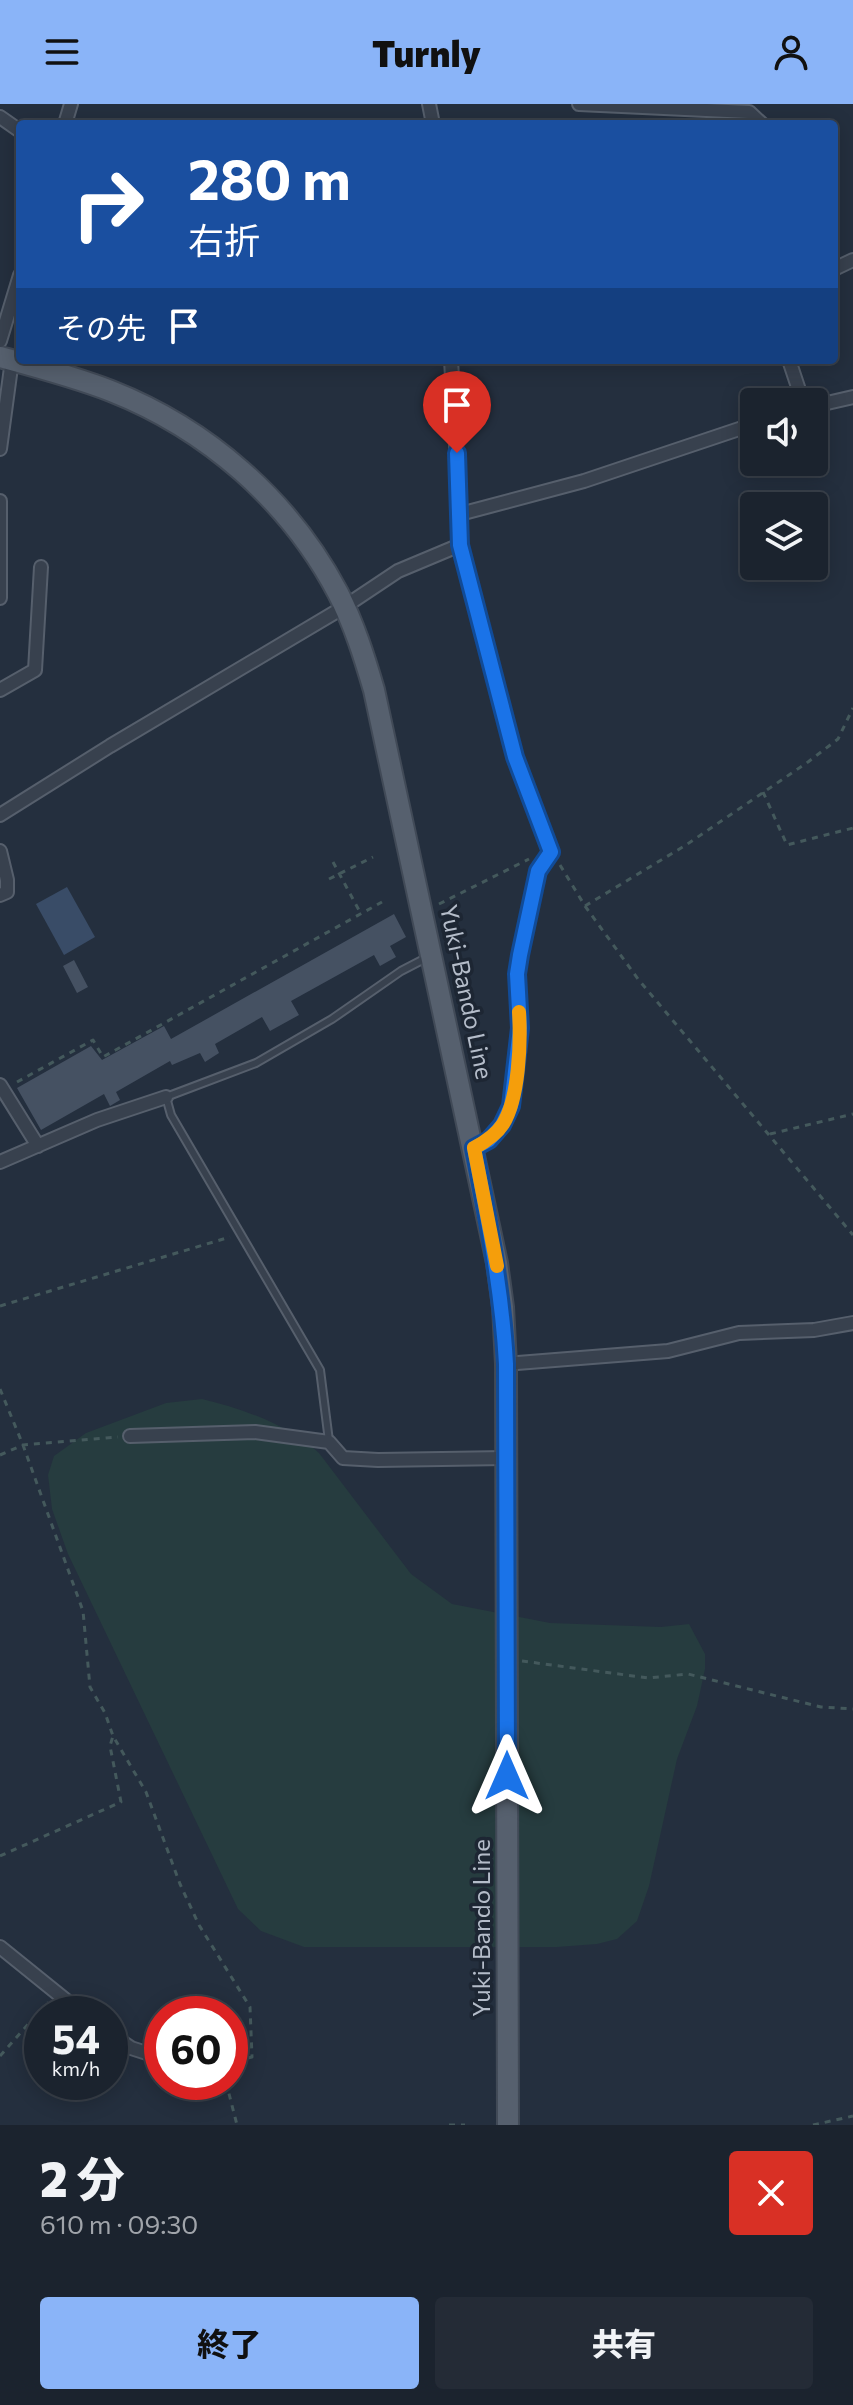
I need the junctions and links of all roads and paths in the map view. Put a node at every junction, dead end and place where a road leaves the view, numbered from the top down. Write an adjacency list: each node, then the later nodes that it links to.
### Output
1 (579, 104): 2 (street)
2 (748, 108)
3 (16, 288): 4 (street)
4 (0, 341)
5 (6, 358): 13 (street)
6 (25, 364): 19 (main road, Yuki-Bando Line)
7 (451, 364): 15 (street)
8 (790, 364): 9 (street)
9 (798, 388)
10 (853, 397): 11 (street)
11 (828, 403)
12 (740, 429): 15 (street)
13 (0, 449)
14 (0, 501): 18 (street)
15 (460, 514): 16 (street)
16 (460, 545): 19 (street); 25 (street)
17 (41, 567): 20 (street)
18 (0, 598)
19 (344, 607): 23 (street); 34 (main road, Yuki-Bando Line)
20 (0, 690)
21 (853, 708): 22 (path)
22 (763, 792): 24 (path); 33 (path)
23 (0, 815)
24 (853, 828)
25 (550, 850): 33 (path); 34 (path); 43 (street)
26 (0, 851): 31 (street)
27 (373, 857): 29 (path)
28 (333, 862): 29 (path)
29 (340, 873): 30 (path); 35 (path)
30 (329, 879)
31 (0, 895)
32 (382, 902): 35 (path)
33 (585, 906): 41 (path)
34 (422, 912): 36 (main road, Yuki-Bando Line)
35 (361, 914): 37 (path)
36 (431, 955): 39 (lane); 43 (main road, Yuki-Bando Line)
37 (17, 1082)
38 (0, 1085): 42 (street)
39 (166, 1097): 42 (street); 45 (lane)
40 (853, 1114): 41 (path)
41 (770, 1134): 46 (path)
42 (38, 1146): 44 (street)
43 (474, 1148): 49 (main road, Yuki-Bando Line)
44 (0, 1162)
45 (241, 1234): 47 (path); 52 (lane)
46 (853, 1235)
47 (0, 1306)
48 (853, 1323): 49 (street)
49 (506, 1364): 55 (main road, Yuki-Bando Line)
50 (0, 1389): 53 (path)
51 (130, 1436): 52 (street); 53 (path)
52 (329, 1442): 55 (street)
53 (23, 1445): 54 (path); 58 (path)
54 (0, 1455)
55 (506, 1458): 56 (main road, Yuki-Bando Line)
56 (507, 1659): 57 (path); 72 (main road, Yuki-Bando Line)
57 (853, 1709)
58 (113, 1736): 59 (path); 63 (path)
59 (0, 1856)
60 (0, 1947): 61 (street)
61 (56, 1993): 62 (street); 65 (path)
62 (60, 1996)
63 (243, 1996)
64 (248, 2004): 66 (path)
65 (0, 2056)
66 (248, 2058)
67 (231, 2100): 69 (path)
68 (853, 2116): 73 (path)
69 (237, 2125)
70 (449, 2125): 71 (path)
71 (465, 2125)
72 (508, 2125)
73 (813, 2125)

